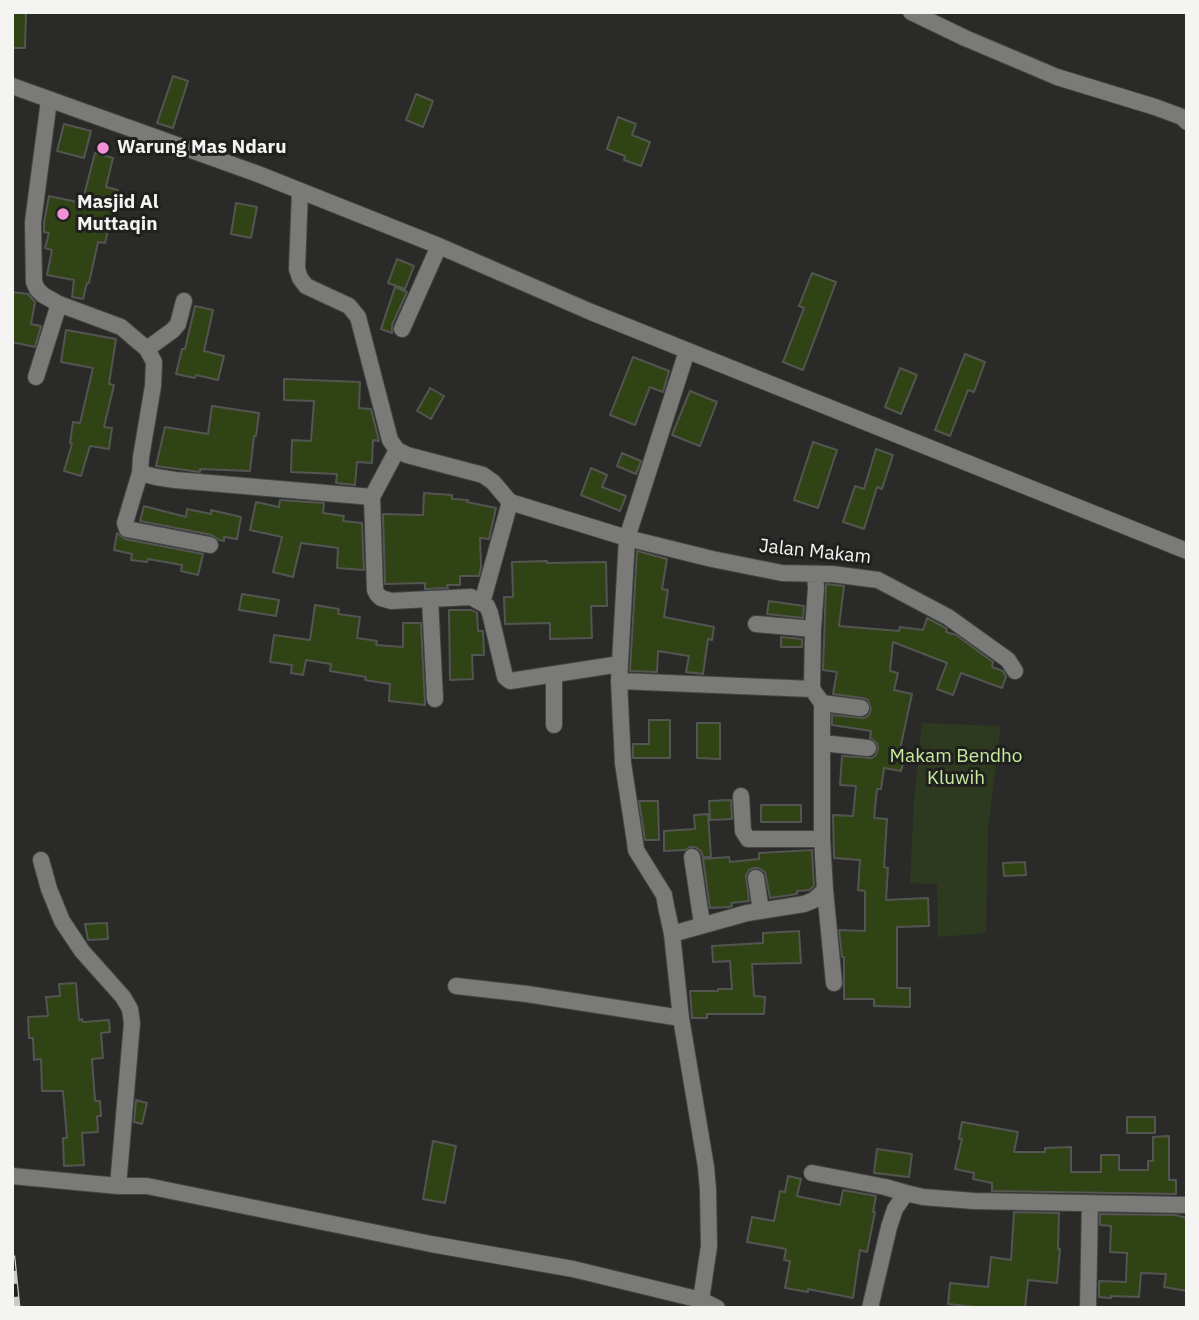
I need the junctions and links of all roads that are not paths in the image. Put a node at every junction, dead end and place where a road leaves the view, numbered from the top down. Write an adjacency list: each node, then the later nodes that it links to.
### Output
1 (911, 12): 4 (street)
2 (12, 86): 3 (street)
3 (49, 100): 5 (street); 8 (street)
4 (1187, 122)
5 (300, 191): 6 (street); 13 (street)
6 (439, 246): 9 (street); 11 (street)
7 (184, 300): 10 (street)
8 (60, 304): 10 (street); 12 (street)
9 (401, 329)
10 (147, 349): 14 (street)
11 (687, 351): 17 (street); 19 (street)
12 (36, 377)
13 (397, 450): 15 (street); 16 (street)
14 (140, 473): 15 (street); 18 (street)
15 (372, 497): 21 (street)
16 (510, 502): 17 (street, Jalan Makam); 22 (street)
17 (627, 538): 20 (street, Jalan Makam); 26 (street)
18 (210, 545)
19 (1187, 551)
20 (815, 574): 24 (street); 25 (street, Jalan Makam)
21 (430, 599): 22 (street); 29 (street)
22 (482, 603): 27 (street)
23 (756, 624): 24 (street)
24 (813, 629): 28 (street)
25 (1015, 671)
26 (620, 672): 27 (street); 28 (street); 43 (street)
27 (554, 675): 32 (street)
28 (811, 689): 30 (street)
29 (436, 699)
30 (822, 704): 31 (street); 33 (street)
31 (861, 708)
32 (554, 725)
33 (822, 743): 34 (street); 36 (street)
34 (868, 748)
35 (741, 796): 36 (street)
36 (822, 839): 40 (street)
37 (692, 857): 42 (street)
38 (41, 860): 49 (street)
39 (756, 878): 41 (street)
40 (825, 890): 41 (street); 44 (street)
41 (761, 911): 42 (street)
42 (702, 924): 43 (street)
43 (672, 934): 46 (street)
44 (834, 983)
45 (456, 986): 46 (street)
46 (681, 1018): 53 (street)
47 (812, 1173): 50 (street)
48 (12, 1176): 49 (street)
49 (118, 1186): 53 (street)
50 (906, 1193): 51 (street); 55 (street)
51 (1090, 1204): 52 (street); 56 (street)
52 (1187, 1205)
53 (701, 1300): 54 (street)
54 (717, 1308)
55 (870, 1308)
56 (1088, 1308)

